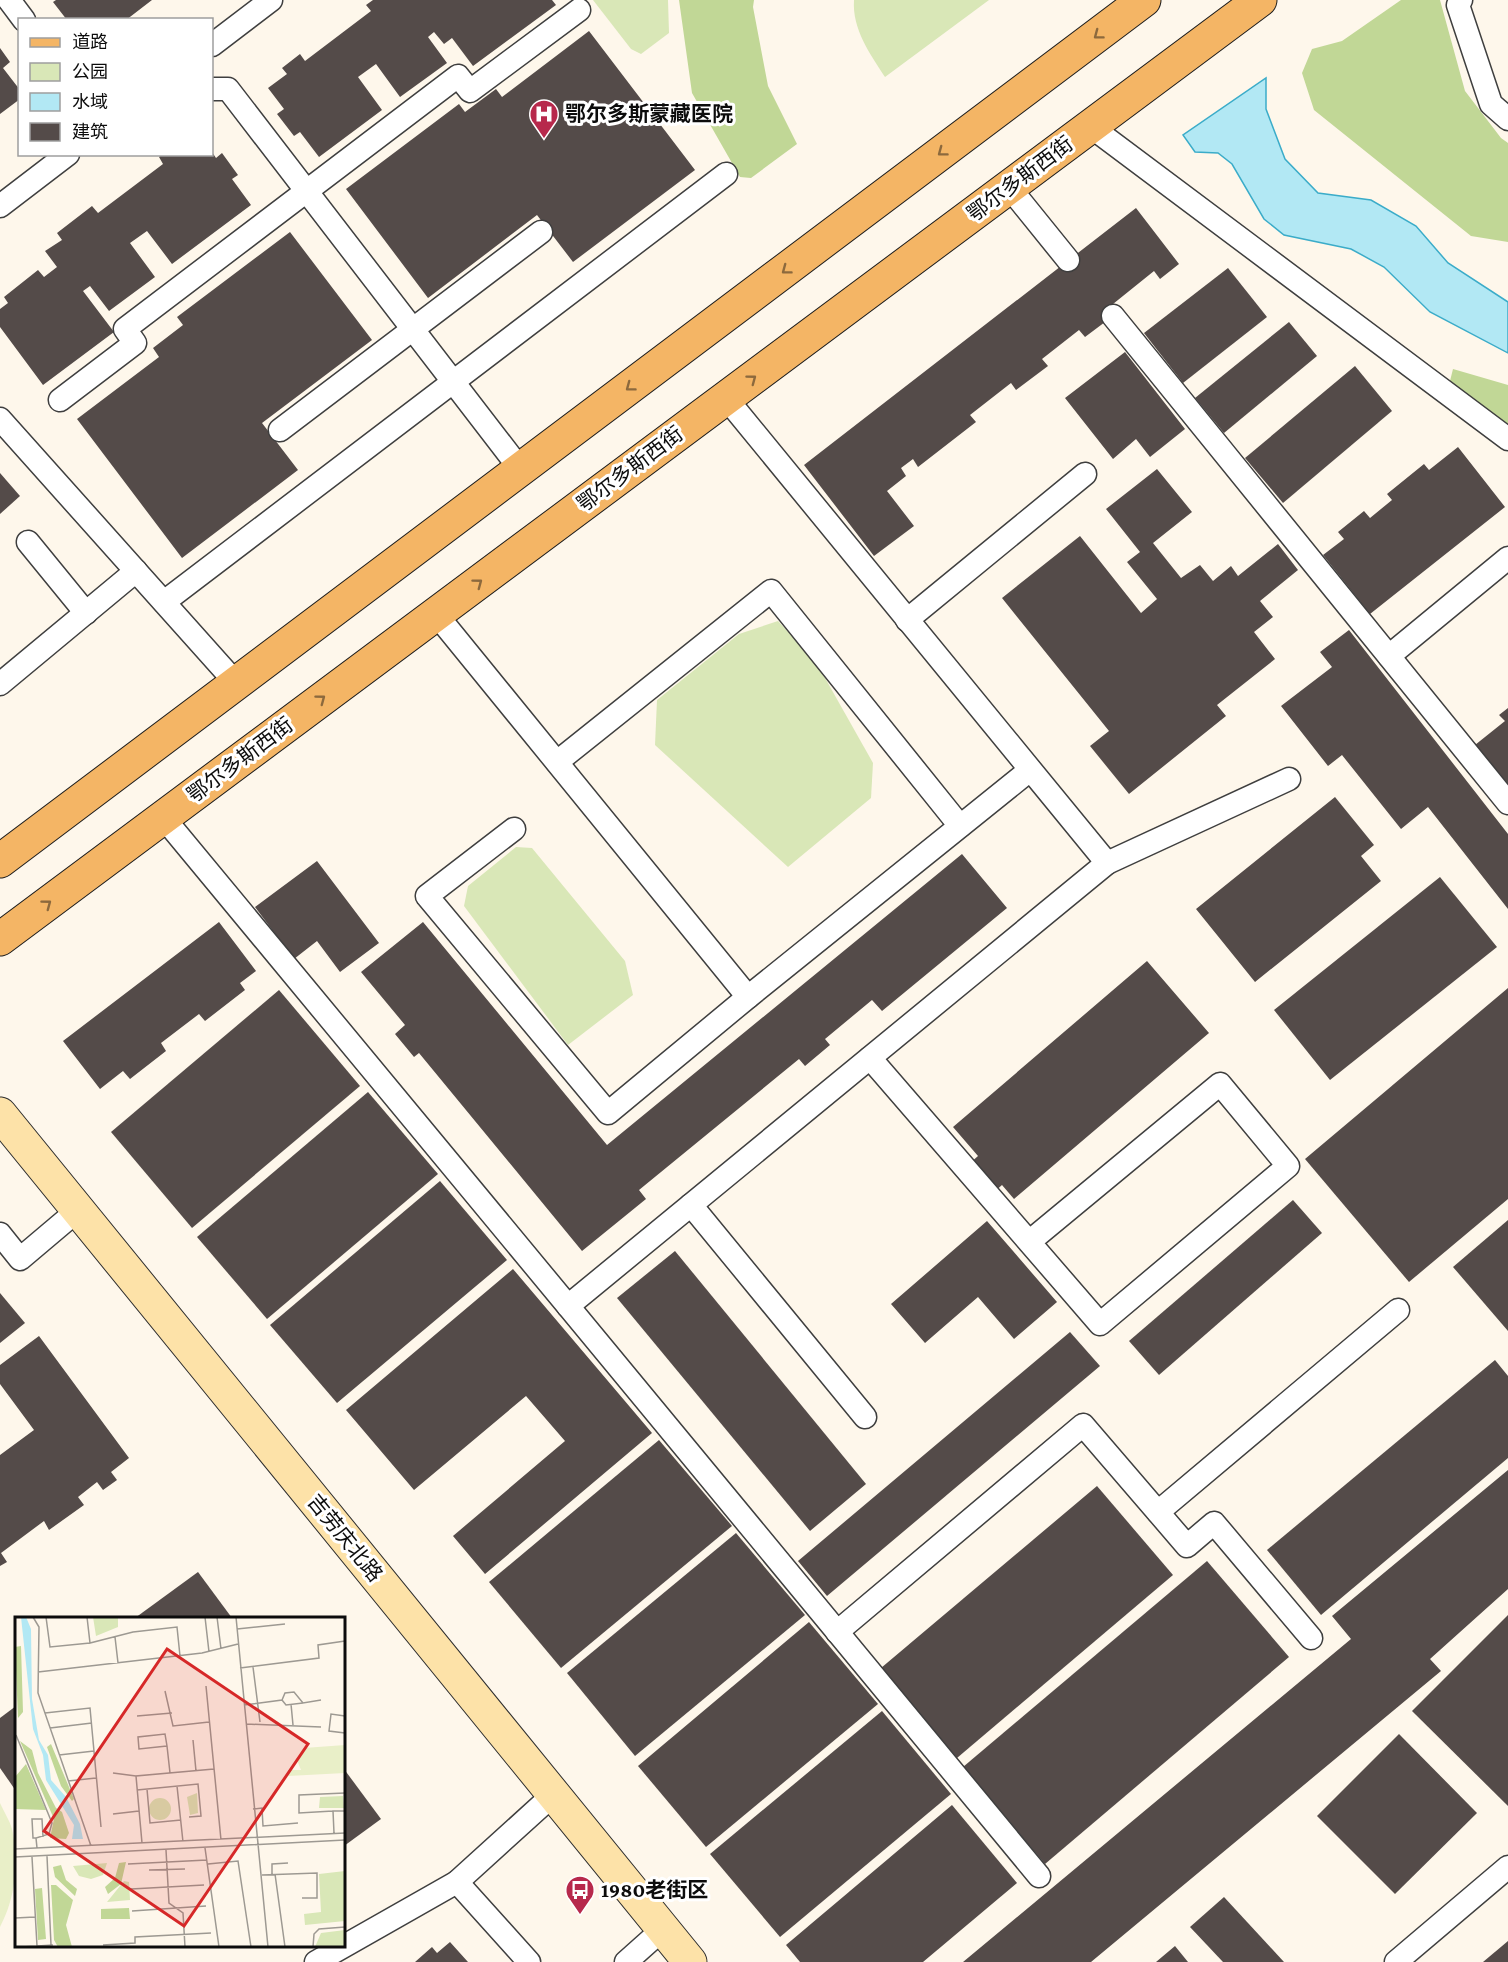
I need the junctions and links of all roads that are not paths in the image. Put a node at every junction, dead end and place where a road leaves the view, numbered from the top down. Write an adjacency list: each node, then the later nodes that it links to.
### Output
1 (9, 0): 7 (lane)
2 (271, 0): 8 (lane)
3 (1144, 0): 27 (main road, one-way to 27)
4 (1260, 0): 11 (main road, 鄂尔多斯西街)
5 (1461, 0): 10 (lane)
6 (579, 10): 15 (lane)
7 (22, 18)
8 (213, 44)
9 (213, 89): 15 (lane)
10 (1508, 119)
11 (1090, 126): 14 (main road, 鄂尔多斯西街); 26 (lane)
12 (65, 156): 16 (lane)
13 (726, 174): 21 (lane)
14 (1009, 187): 18 (lane); 22 (main road, 鄂尔多斯西街, one-way to 14)
15 (306, 191): 20 (lane); 23 (lane)
16 (0, 206)
17 (541, 232): 20 (lane)
18 (1068, 260)
19 (1113, 316): 36 (lane)
20 (412, 329): 21 (lane); 25 (lane)
21 (453, 382): 27 (lane); 32 (lane)
22 (726, 398): 34 (main road, 鄂尔多斯西街, one-way to 22); 35 (lane)
23 (60, 400)
24 (0, 419): 31 (lane)
25 (280, 430)
26 (1508, 439)
27 (520, 470): 37 (main road)
28 (1085, 474): 35 (lane)
29 (28, 542): 33 (lane)
30 (1508, 558): 36 (lane)
31 (136, 571): 32 (lane); 33 (lane)
32 (164, 602): 37 (lane)
33 (86, 613): 38 (lane)
34 (436, 614): 39 (lane); 43 (main road, 鄂尔多斯西街, one-way to 34)
35 (908, 620): 40 (lane)
36 (1389, 656): 42 (lane)
37 (236, 683): 46 (main road)
38 (0, 684)
39 (557, 762): 44 (lane); 49 (lane)
40 (1030, 770): 44 (lane); 47 (lane)
41 (1289, 779): 47 (lane)
42 (1508, 802)
43 (163, 817): 48 (main road, 鄂尔多斯西街, one-way to 43); 56 (lane)
44 (960, 826): 49 (lane)
45 (514, 829): 49 (lane)
46 (0, 861)
47 (1107, 864): 50 (lane)
48 (0, 939)
49 (748, 997)
50 (870, 1058): 52 (lane); 55 (lane)
51 (0, 1114): 53 (main road, 吉劳庆北路)
52 (691, 1205): 56 (lane); 58 (lane)
53 (78, 1210): 54 (lane); 62 (main road, 吉劳庆北路)
54 (0, 1234)
55 (1029, 1242): 55 (lane)
56 (568, 1305): 60 (lane)
57 (1398, 1310): 59 (lane)
58 (865, 1417)
59 (1158, 1512): 60 (lane); 61 (lane)
60 (837, 1632): 64 (lane)
61 (1311, 1638)
62 (554, 1794): 65 (lane); 66 (main road, 吉劳庆北路)
63 (1508, 1867): 73 (lane)
64 (1039, 1876)
65 (457, 1882): 67 (lane); 70 (lane)
66 (663, 1929): 71 (lane); 72 (main road, 吉劳庆北路)
67 (345, 1946)
68 (342, 1947): 69 (lane)
69 (316, 1962)
70 (529, 1962)
71 (626, 1962)
72 (690, 1962)
73 (1396, 1962)

